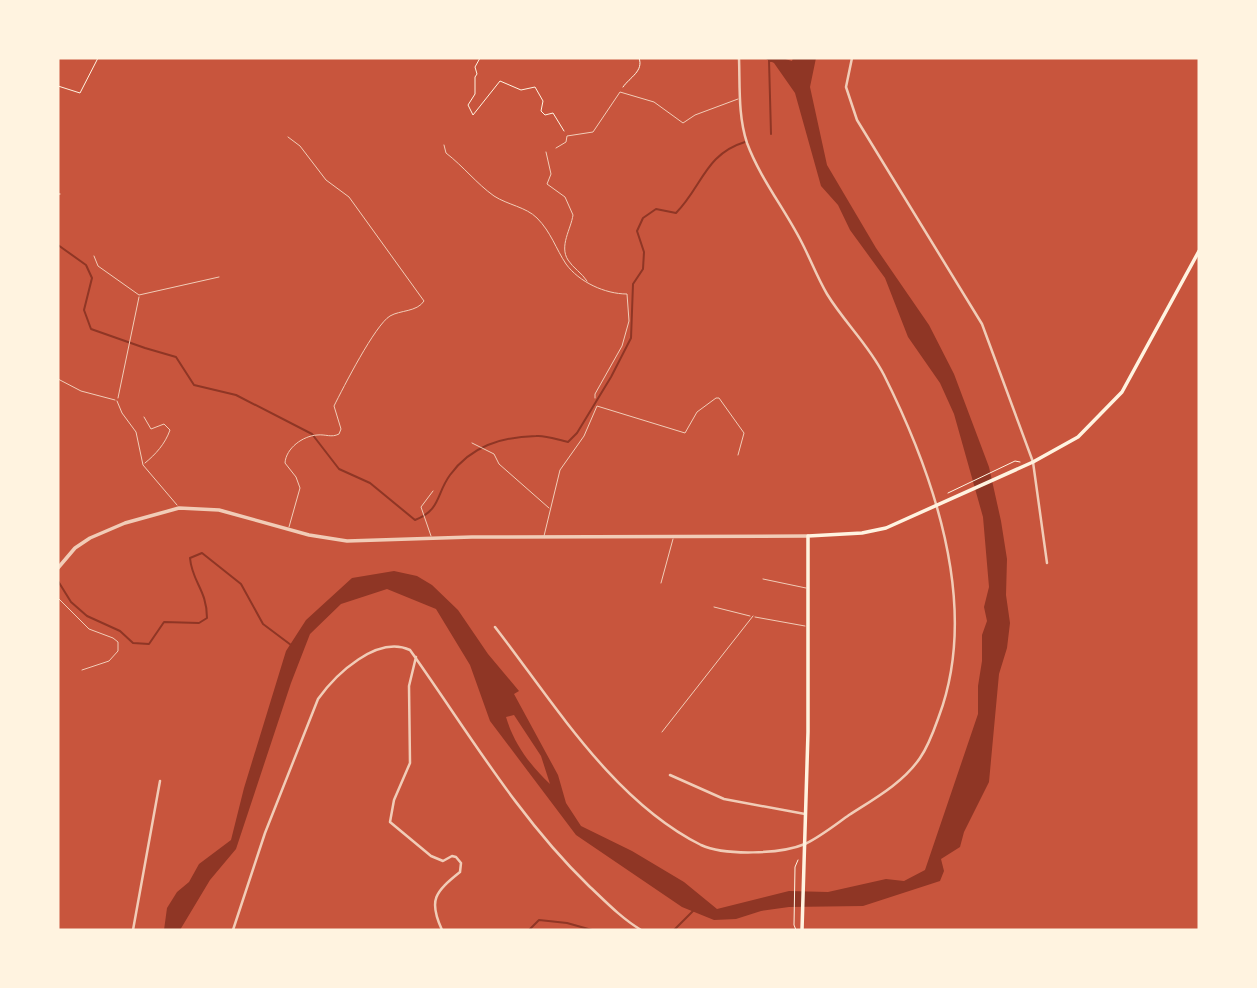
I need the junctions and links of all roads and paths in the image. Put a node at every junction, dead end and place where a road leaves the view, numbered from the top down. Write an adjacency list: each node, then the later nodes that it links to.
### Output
1 (98, 58): 6 (path)
2 (480, 58): 9 (path)
3 (639, 58): 7 (path)
4 (739, 58): 8 (street)
5 (852, 58): 25 (street)
6 (58, 86)
7 (620, 92): 8 (lane); 9 (lane)
8 (740, 99): 28 (street)
9 (567, 135): 12 (lane)
10 (288, 137): 31 (lane)
11 (444, 145): 17 (lane)
12 (556, 148)
13 (546, 152): 17 (lane)
14 (1199, 251): 25 (main road)
15 (94, 256): 18 (lane)
16 (219, 277): 18 (lane)
17 (588, 283): 20 (lane)
18 (139, 295): 21 (lane)
19 (58, 379): 21 (lane)
20 (595, 398)
21 (117, 401): 26 (lane)
22 (144, 417): 26 (lane)
23 (472, 443): 30 (lane)
24 (738, 455): 30 (lane)
25 (1033, 462): 28 (main road); 28 (path); 36 (street)
26 (143, 465): 29 (lane)
27 (433, 491): 35 (lane)
28 (938, 506): 32 (main road); 52 (street)
29 (179, 508): 31 (street); 37 (street)
30 (551, 509): 33 (lane)
31 (288, 529): 35 (street)
32 (808, 536): 34 (street); 40 (main road)
33 (544, 537): 34 (street); 35 (street)
34 (674, 537): 39 (lane)
35 (432, 538)
36 (1047, 563)
37 (58, 568)
38 (763, 579): 40 (lane)
39 (661, 583)
40 (808, 589): 44 (main road)
41 (58, 597): 47 (lane)
42 (714, 607): 43 (lane)
43 (753, 616): 44 (lane); 48 (lane)
44 (808, 626): 51 (main road)
45 (495, 627): 52 (street)
46 (416, 657): 55 (street); 56 (street); 57 (street)
47 (82, 670)
48 (662, 732)
49 (670, 775): 51 (street)
50 (160, 781): 54 (street)
51 (805, 814): 52 (main road)
52 (804, 844): 59 (main road)
53 (800, 856): 58 (path)
54 (133, 930)
55 (233, 930)
56 (442, 930)
57 (641, 930)
58 (796, 930)
59 (802, 930)

